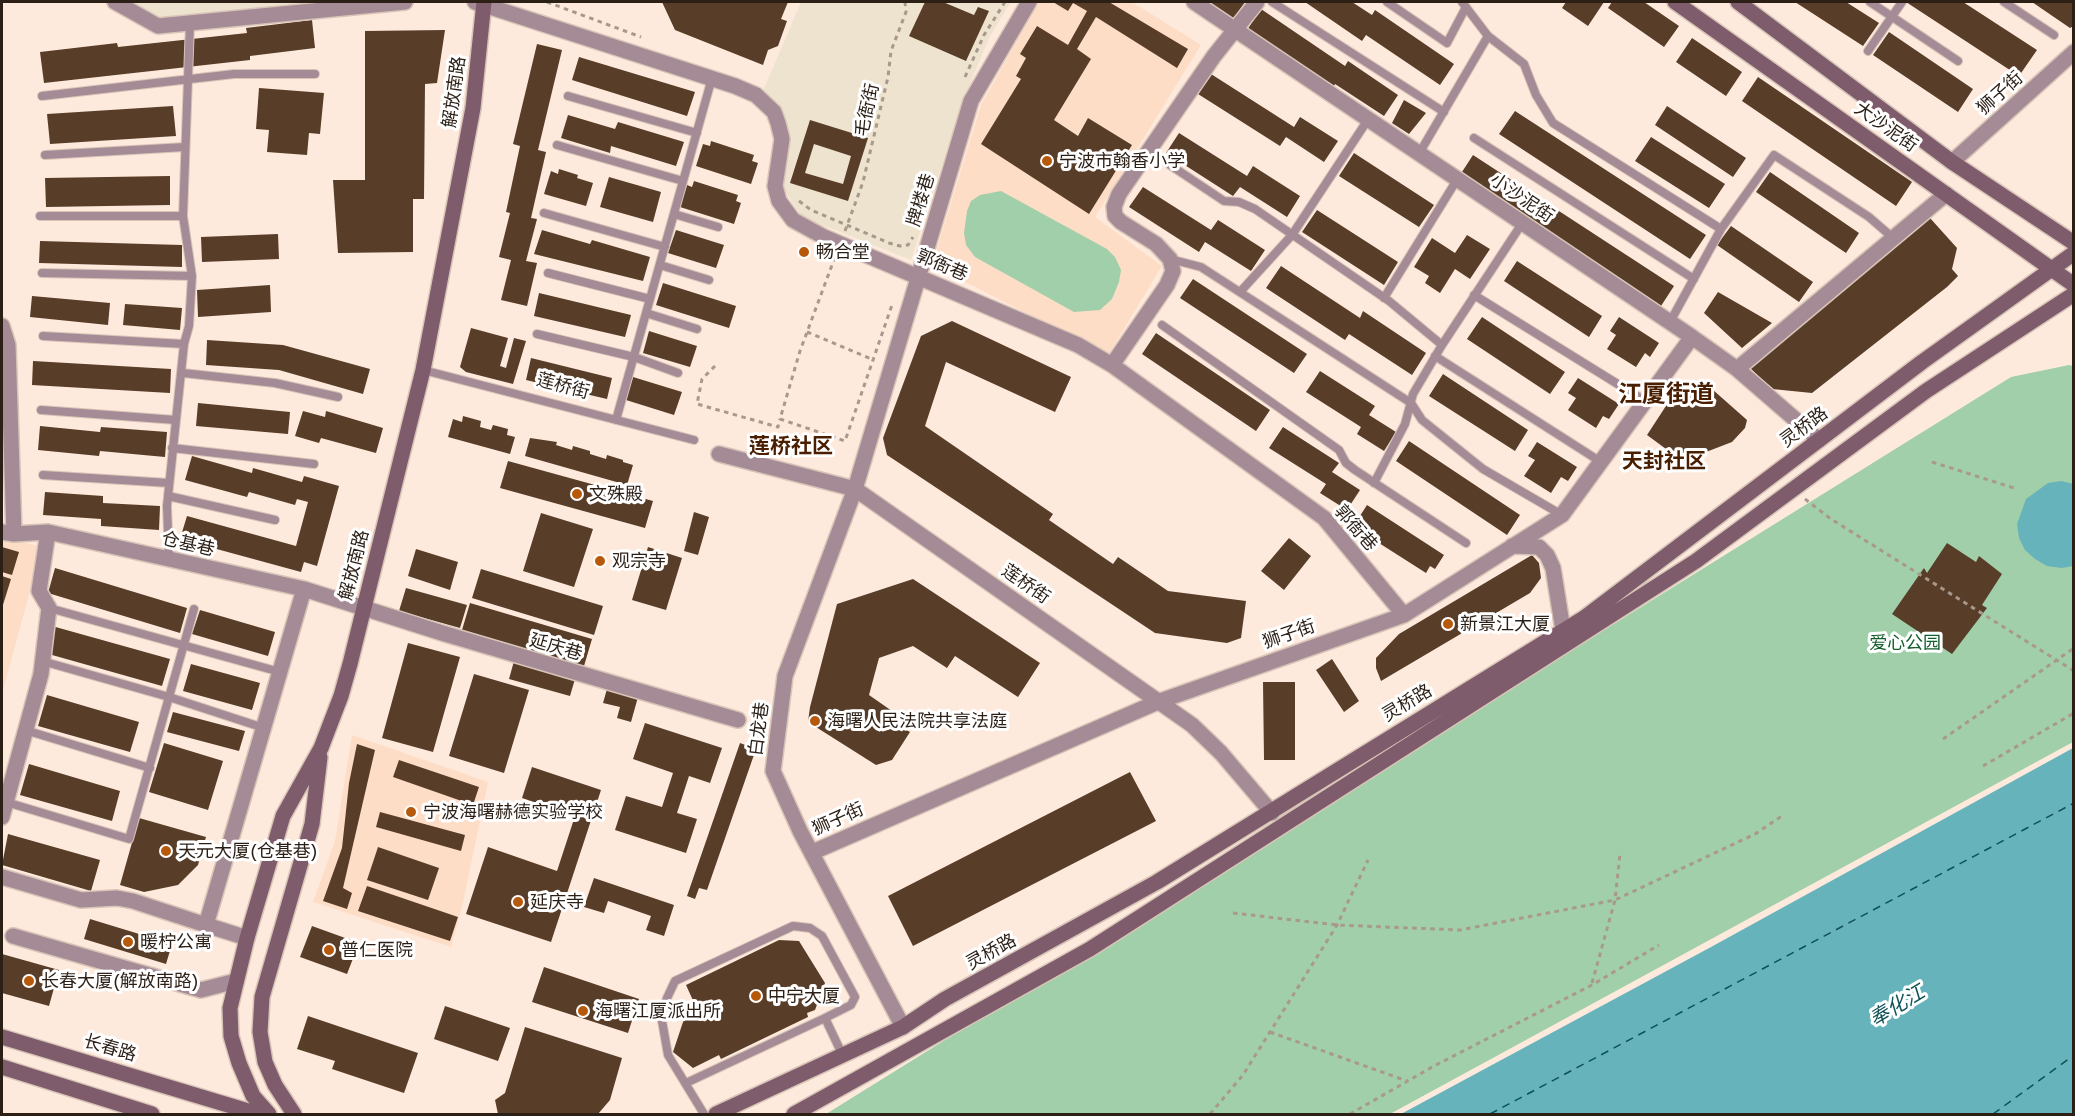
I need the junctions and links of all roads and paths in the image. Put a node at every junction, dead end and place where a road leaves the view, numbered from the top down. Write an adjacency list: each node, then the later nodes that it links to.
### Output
1 (114, 2): 19 (street)
2 (405, 2): 19 (street)
3 (481, 2): 28 (street, 郭衙巷); 95 (main road, 解放南路)
4 (547, 2): 23 (path)
5 (905, 2): 52 (path, 毛衙街)
6 (1005, 2): 30 (path)
7 (1029, 2): 69 (street, 牌楼巷)
8 (1194, 2): 20 (street, 小沙泥街)
9 (1257, 2): 20 (street)
10 (1272, 2): 33 (lane)
11 (1387, 2): 17 (lane)
12 (1676, 2): 45 (main road, 大沙泥街)
13 (1737, 2): 42 (main road, 大沙泥街)
14 (1870, 2): 18 (lane)
15 (1902, 2): 18 (lane)
16 (2004, 2): 21 (lane)
17 (1464, 4): 22 (lane)
18 (1892, 16): 24 (lane); 26 (lane)
19 (190, 23): 29 (lane)
20 (1237, 30): 34 (street, 小沙泥街); 39 (street)
21 (2054, 35)
22 (1488, 36): 33 (lane); 55 (lane)
23 (644, 39)
24 (1868, 51)
25 (2073, 52): 42 (street, 狮子街)
26 (1958, 61)
27 (315, 74): 29 (lane)
28 (712, 78): 35 (lane); 59 (street, 郭衙巷)
29 (187, 80): 31 (lane); 38 (lane)
30 (963, 81)
31 (42, 96)
32 (568, 96): 35 (lane)
33 (1444, 112): 40 (lane)
34 (1369, 118): 40 (street, 小沙泥街); 56 (lane)
35 (697, 133): 44 (lane)
36 (1474, 138): 70 (lane)
37 (557, 145): 44 (lane)
38 (185, 147): 41 (lane); 50 (lane)
39 (1149, 151): 56 (lane); 62 (street)
40 (1420, 152): 43 (street, 小沙泥街)
41 (45, 155)
42 (1952, 162): 58 (main road, 大沙泥街)
43 (1458, 178): 51 (street, 小沙泥街); 76 (lane)
44 (683, 181): 48 (lane)
45 (1946, 194): 57 (street); 64 (main road, 大沙泥街)
46 (797, 199): 52 (path)
47 (544, 213): 60 (lane)
48 (674, 214): 54 (lane); 60 (lane)
49 (40, 216): 50 (lane)
50 (183, 216): 68 (lane)
51 (1523, 222): 75 (lane); 79 (street, 小沙泥街)
52 (848, 224): 53 (path); 59 (path, 毛衙街)
53 (916, 226)
54 (718, 228)
55 (1721, 229): 57 (lane); 70 (lane)
56 (1292, 235): 73 (lane); 76 (lane)
57 (1892, 237): 94 (street)
58 (2073, 243)
59 (840, 244): 65 (street, 郭衙巷); 83 (path, 毛衙街)
60 (665, 247): 63 (lane)
61 (2073, 253): 64 (main road, 灵桥路)
62 (1170, 259): 73 (lane); 92 (street)
63 (660, 264): 71 (lane); 77 (lane)
64 (2052, 269): 72 (main road, 大沙泥街); 106 (main road, 灵桥路)
65 (903, 270): 69 (street, 郭衙巷); 91 (path)
66 (42, 273): 68 (lane)
67 (548, 273): 77 (lane)
68 (192, 276): 87 (lane)
69 (918, 276): 92 (street, 郭衙巷); 116 (street, 牌楼巷)
70 (1694, 279): 79 (lane)
71 (709, 280)
72 (2073, 285)
73 (1240, 292): 100 (lane)
74 (2073, 294): 117 (main road, 灵桥路)
75 (1474, 296): 88 (lane); 99 (lane)
76 (1384, 298): 88 (lane)
77 (650, 299): 78 (lane)
78 (646, 313): 82 (lane); 90 (lane)
79 (1670, 322): 86 (street, 小沙泥街)
80 (1162, 325): 114 (lane)
81 (2, 326): 122 (street)
82 (697, 328)
83 (807, 332): 91 (path); 102 (path, 毛衙街)
84 (537, 334): 90 (lane)
85 (43, 336): 87 (lane)
86 (1692, 337): 94 (street, 小沙泥街); 99 (street, 狮子街)
87 (184, 344): 96 (lane)
88 (1442, 345): 89 (lane)
89 (1435, 356): 100 (lane); 109 (lane)
90 (634, 357): 97 (lane); 104 (lane)
91 (874, 360): 102 (path)
92 (1112, 365): 130 (street, 郭衙巷)
93 (715, 366): 102 (path)
94 (1737, 369): 106 (street, 小沙泥街)
95 (423, 370): 104 (lane, 莲桥街); 128 (main road, 解放南路)
96 (183, 373): 98 (lane); 103 (lane)
97 (678, 373)
98 (338, 397)
99 (1645, 401): 109 (street, 狮子街)
100 (1411, 403): 114 (lane); 119 (lane)
101 (41, 410): 103 (lane)
102 (780, 419)
103 (176, 420): 107 (lane)
104 (616, 420): 105 (lane, 莲桥街)
105 (694, 440)
106 (1819, 440): 131 (main road, 灵桥路)
107 (172, 447): 111 (lane); 113 (lane)
108 (719, 454): 116 (street, 莲桥街)
109 (1601, 462): 119 (street, 狮子街)
110 (1932, 462): 115 (path)
111 (314, 464)
112 (43, 475): 113 (lane)
113 (169, 483): 118 (lane)
114 (1374, 483): 123 (lane)
115 (2014, 488)
116 (855, 489): 139 (street, 莲桥街); 152 (street, 白龙巷)
117 (1793, 490): 135 (path); 181 (main road, 灵桥路)
118 (168, 496): 120 (lane); 125 (lane)
119 (1563, 515): 124 (street, 狮子街)
120 (275, 520)
121 (48, 532): 122 (street, 仓基巷); 125 (street, 仓基巷); 127 (street)
122 (8, 533)
123 (1466, 543)
124 (1512, 546): 130 (street, 狮子街); 131 (street)
125 (169, 559): 126 (street, 仓基巷)
126 (304, 590): 128 (street, 仓基巷); 137 (street)
127 (49, 608): 132 (lane); 134 (street)
128 (364, 608): 141 (street, 延庆巷); 145 (main road, 解放南路)
129 (194, 609): 132 (lane)
130 (1404, 615): 139 (street, 狮子街)
131 (1563, 630): 149 (main road, 灵桥路)
132 (184, 645): 137 (lane); 138 (lane)
133 (2073, 648): 135 (path)
134 (42, 661): 138 (lane); 143 (street)
135 (2058, 661): 136 (path); 144 (path)
136 (2073, 671)
137 (280, 672): 142 (street)
138 (169, 697): 142 (lane); 147 (lane)
139 (1160, 701): 149 (street, 莲桥街); 152 (street, 狮子街)
140 (2073, 713): 146 (path)
141 (738, 720)
142 (264, 728): 158 (street)
143 (25, 730): 147 (lane); 148 (street)
144 (1943, 739)
145 (321, 748): 161 (main road, 解放南路); 178 (main road)
146 (1983, 766)
147 (150, 768): 148 (lane)
148 (6, 802): 151 (street)
149 (1272, 813): 166 (main road, 灵桥路)
150 (1782, 816): 156 (path)
151 (2, 817)
152 (813, 852): 166 (street, 白龙巷)
153 (1620, 854): 156 (path)
154 (1368, 860): 159 (path)
155 (2, 877): 158 (street)
156 (1615, 900): 159 (path); 164 (path)
157 (1233, 913): 159 (path)
158 (206, 925): 161 (street)
159 (1337, 925): 167 (path)
160 (13, 936): 163 (street)
161 (247, 938): 163 (main road, 解放南路)
162 (1659, 945): 164 (path)
163 (236, 981): 177 (main road, 解放南路)
164 (1592, 985): 171 (path)
165 (825, 1018): 169 (lane); 172 (lane); 172 (lane)
166 (903, 1027): 169 (main road, 灵桥路)
167 (1270, 1032): 171 (path); 182 (path)
168 (2, 1037): 176 (main road, 长春路)
169 (843, 1056): 180 (main road, 灵桥路)
170 (2, 1067): 173 (main road)
171 (1407, 1082): 183 (path)
172 (686, 1083): 179 (lane)
173 (110, 1100): 174 (main road); 175 (main road)
174 (120, 1114)
175 (152, 1114)
176 (258, 1114)
177 (269, 1114)
178 (294, 1114)
179 (704, 1114)
180 (716, 1114)
181 (794, 1114)
182 (1210, 1114)
183 (1350, 1114)

